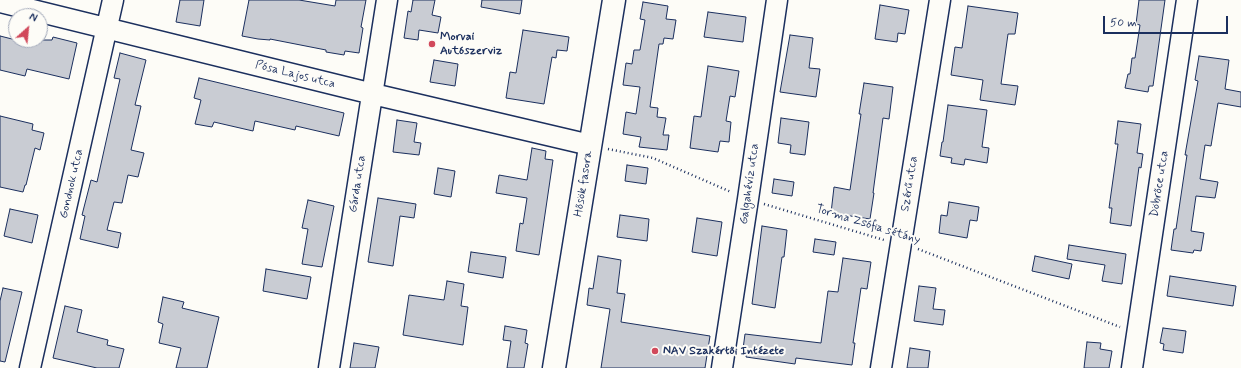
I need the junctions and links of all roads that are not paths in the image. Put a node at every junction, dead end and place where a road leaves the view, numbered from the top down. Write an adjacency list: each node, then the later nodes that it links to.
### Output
1 (113, 0): 8 (street, Gondnok utca)
2 (387, 0): 9 (street, Gárda utca)
3 (614, 0): 10 (street, Hősök fasora)
4 (776, 0): 14 (street, Galgahévíz utca)
5 (940, 0): 15 (street, Szérű utca)
6 (1188, 0): 16 (street, Döbrőce utca)
7 (0, 2): 8 (street, Pósa Lajos utca)
8 (107, 28): 9 (street, Pósa Lajos utca); 11 (street, Gondnok utca)
9 (372, 94): 10 (street, Pósa Lajos utca); 12 (street, Gárda utca)
10 (590, 145): 13 (street, Hősök fasora)
11 (30, 368)
12 (329, 368)
13 (554, 368)
14 (722, 368)
15 (881, 368)
16 (1132, 368)

